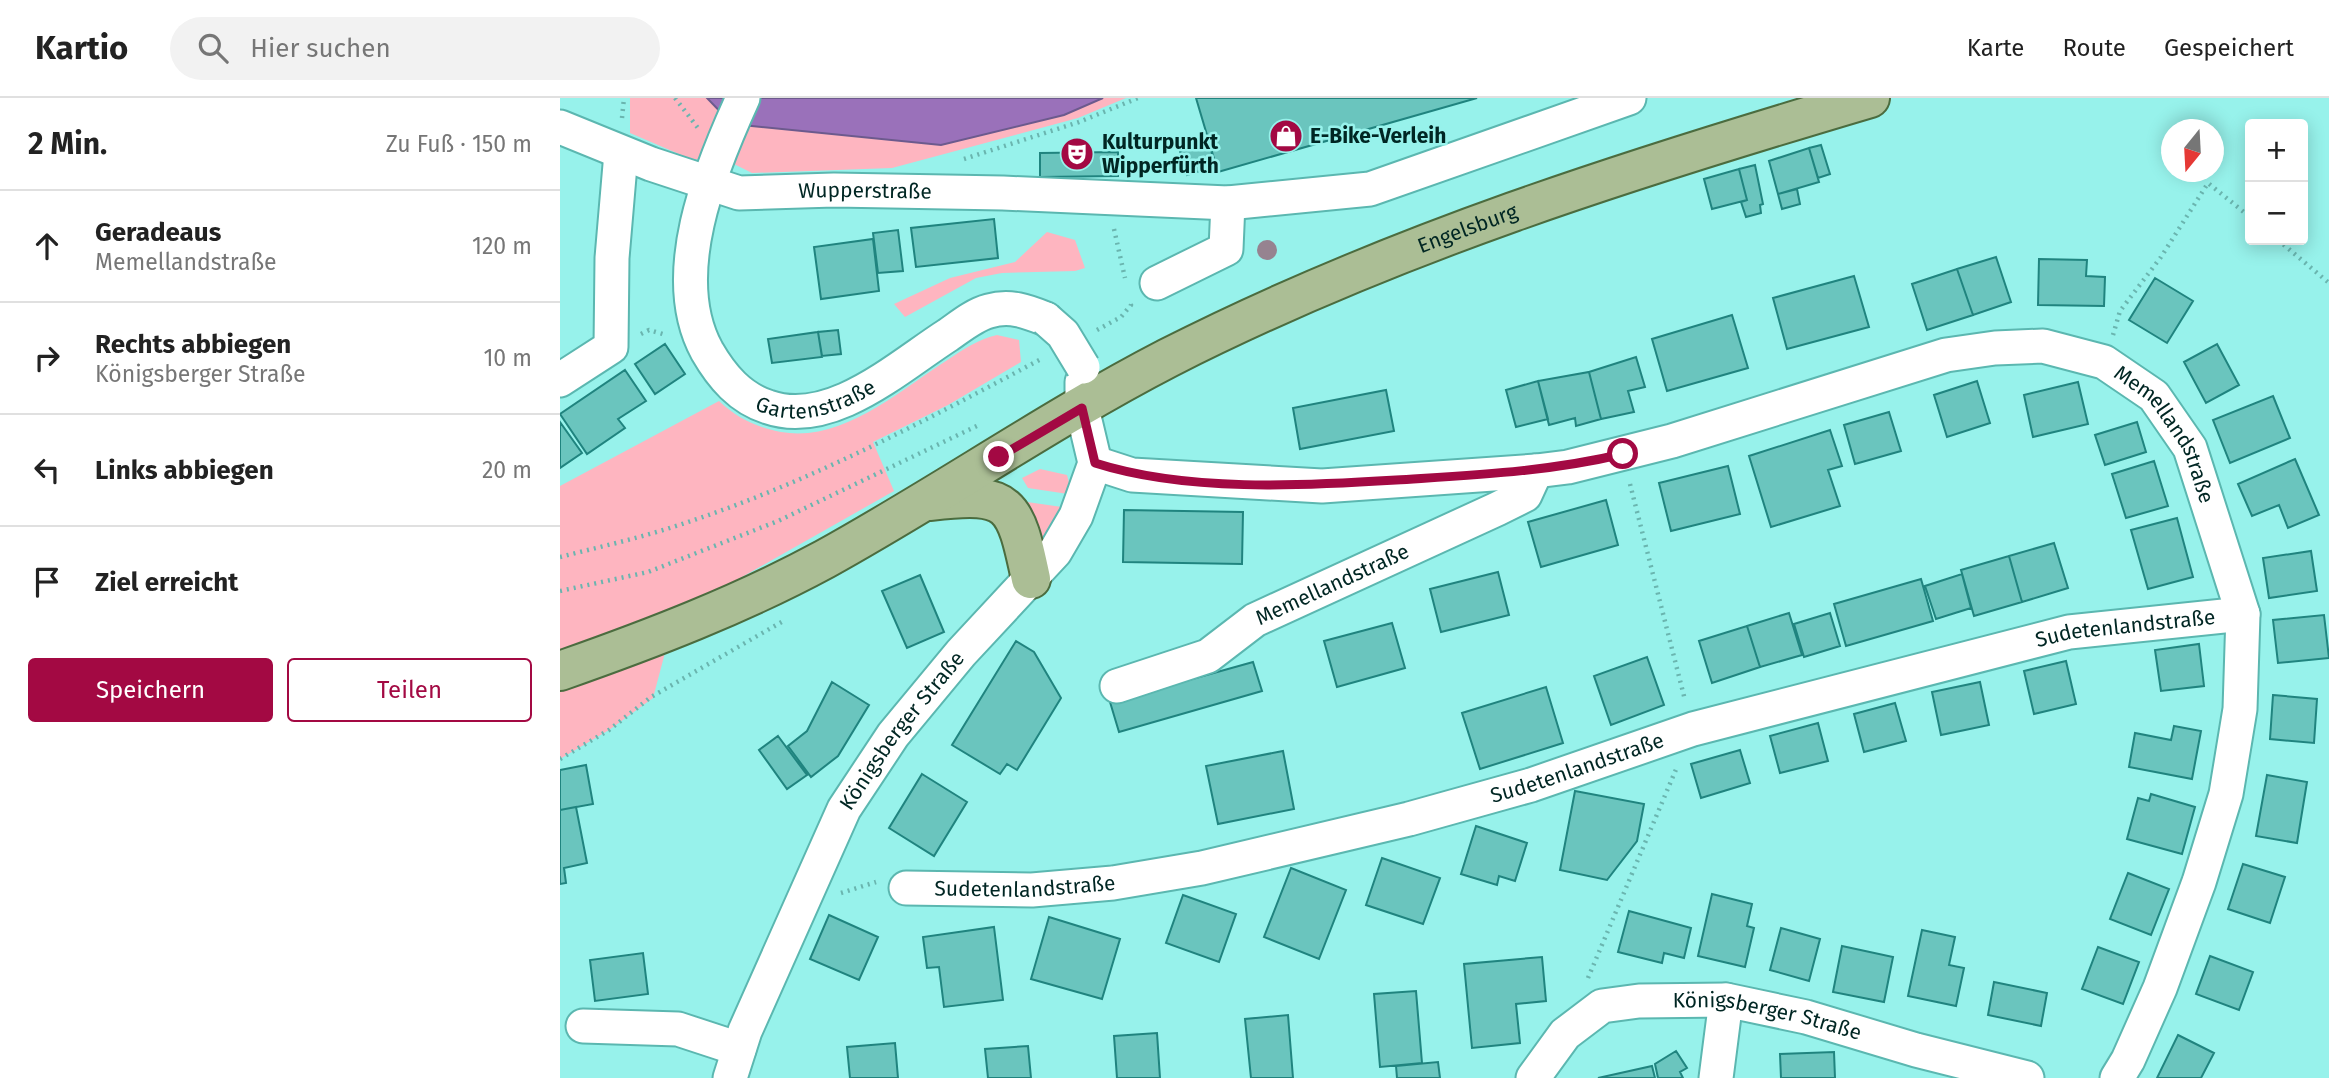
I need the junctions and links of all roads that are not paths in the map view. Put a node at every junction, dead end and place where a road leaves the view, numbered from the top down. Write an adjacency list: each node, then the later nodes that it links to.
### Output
1 (743, 98): 6 (street, Gartenstraße)
2 (1629, 98): 7 (street, Wupperstraße)
3 (1870, 98): 10 (main road, Engelsburg)
4 (560, 127): 5 (street, Wupperstraße)
5 (621, 153): 6 (street, Wupperstraße); 9 (street)
6 (710, 185): 7 (street, Wupperstraße); 10 (street, Gartenstraße, bridge)
7 (1228, 203): 8 (street)
8 (1137, 285)
9 (560, 380)
10 (1082, 408): 11 (street); 13 (main road, Engelsburg)
11 (1095, 463): 12 (street, Memellandstraße); 14 (street, Königsberger Straße)
12 (1535, 471): 15 (street, Memellandstraße); 17 (street, Memellandstraße)
13 (922, 502): 14 (main road); 16 (main road, Engelsburg)
14 (1031, 579): 21 (street, Königsberger Straße)
15 (2243, 614): 18 (street, Sudetenlandstraße); 26 (street, Memellandstraße)
16 (560, 671)
17 (1117, 686)
18 (906, 888)
19 (1726, 1000): 22 (street, Königsberger Straße); 23 (street, Königsberger Straße); 24 (street)
20 (583, 1026): 21 (street)
21 (735, 1063)
22 (1916, 1064): 25 (street, Königsberger Straße)
23 (1532, 1078)
24 (1716, 1078)
25 (2027, 1078)
26 (2117, 1078)

